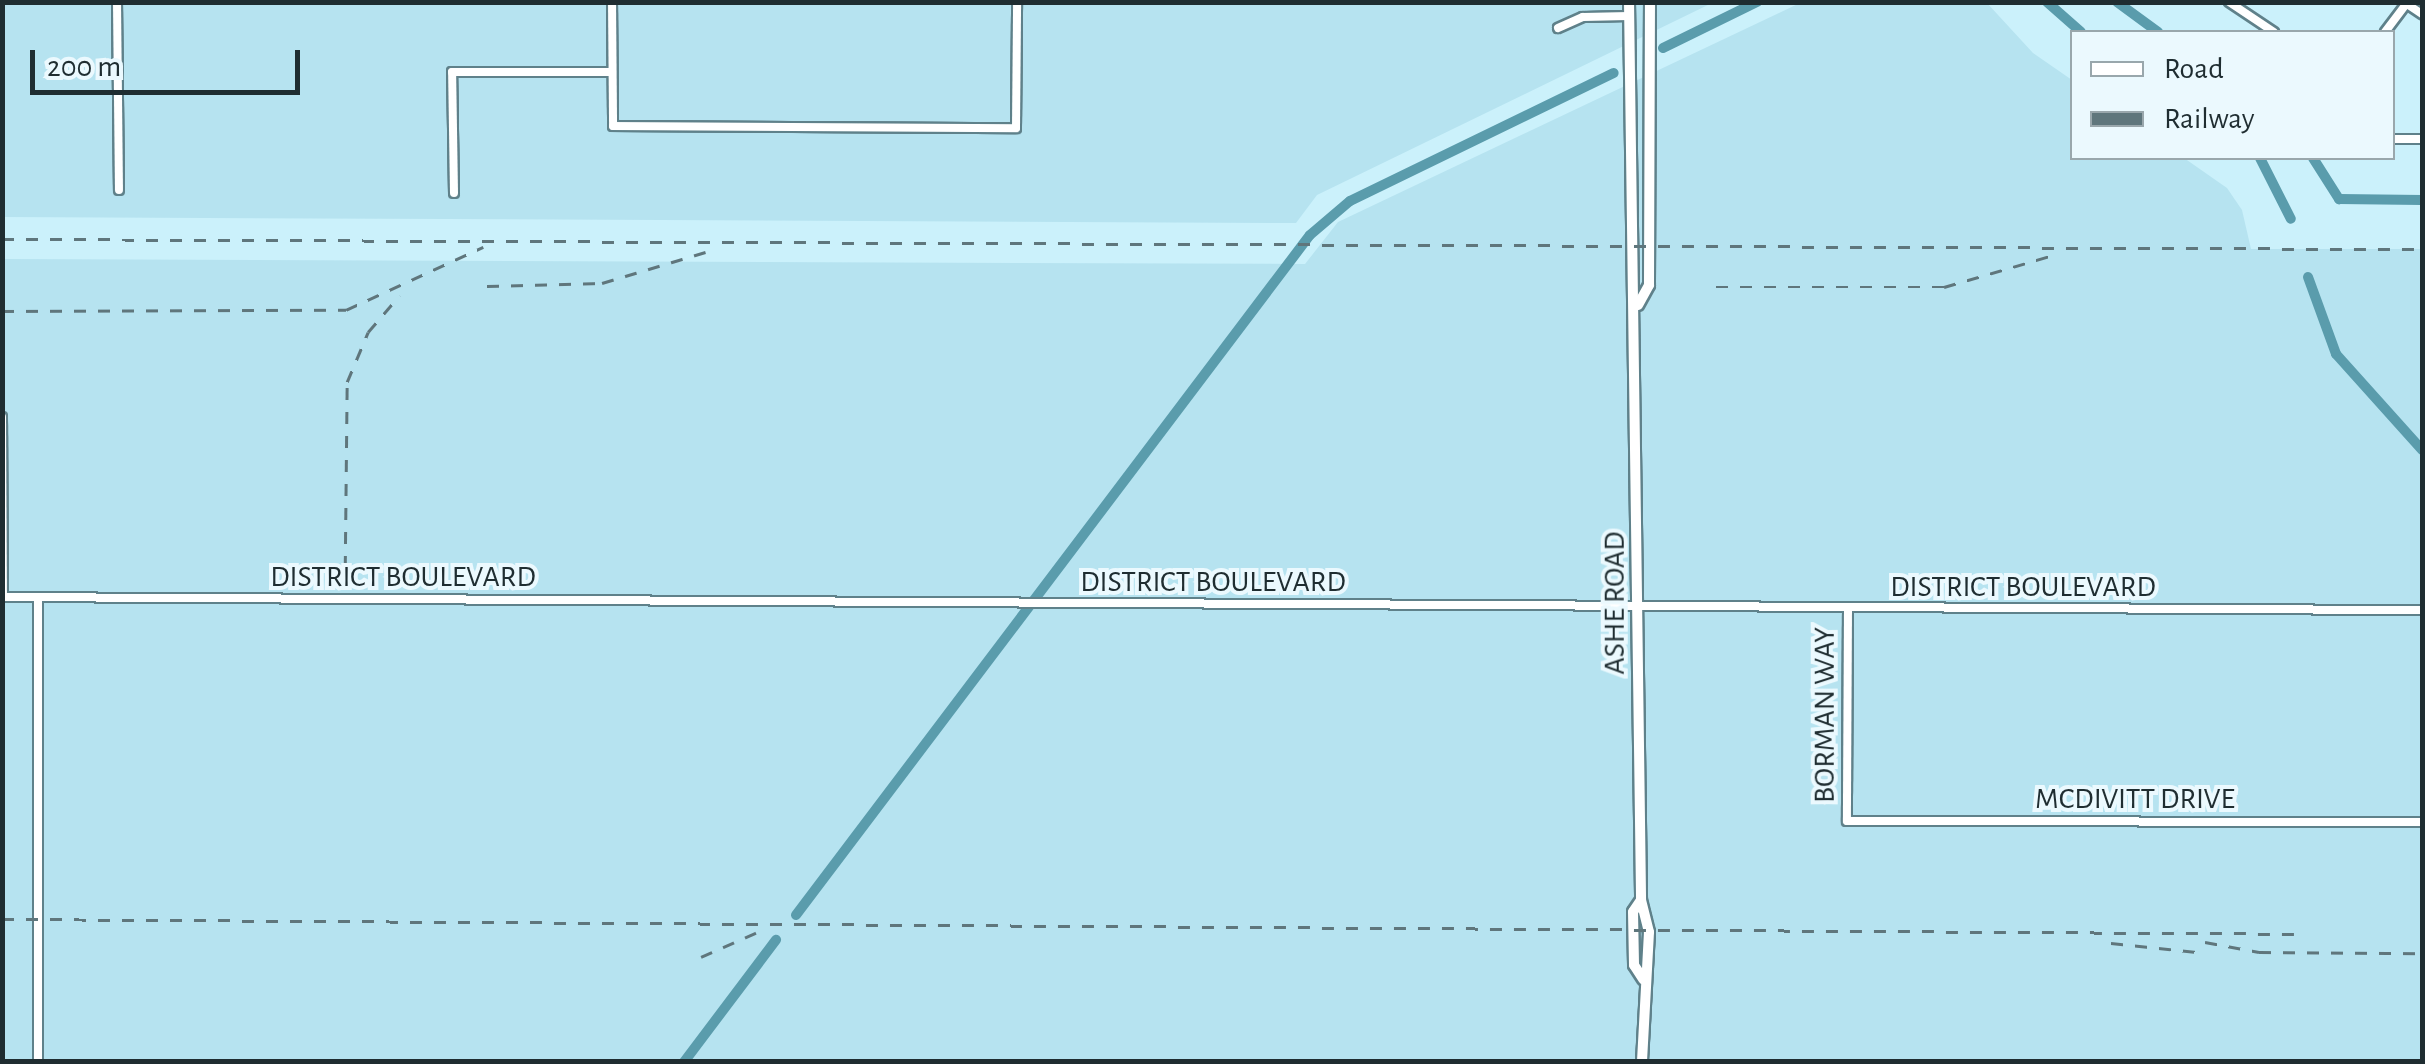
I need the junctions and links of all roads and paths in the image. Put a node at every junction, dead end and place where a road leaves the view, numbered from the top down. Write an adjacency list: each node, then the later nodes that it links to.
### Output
1 (117, 2): 16 (street)
2 (612, 2): 13 (street)
3 (1017, 2): 13 (street)
4 (1629, 2): 9 (street, ASHE ROAD)
5 (1650, 2): 18 (street, ASHE ROAD)
6 (2229, 2): 11 (street)
7 (2405, 3): 8 (street); 12 (street)
8 (2422, 14)
9 (1629, 16): 10 (street); 18 (street, ASHE ROAD)
10 (1558, 28)
11 (2271, 30)
12 (2387, 30)
13 (612, 72): 17 (street)
14 (2395, 139): 15 (street)
15 (2422, 139)
16 (119, 190)
17 (454, 193)
18 (1638, 304): 22 (street, ASHE ROAD)
19 (2, 417): 20 (street)
20 (3, 597): 21 (street, DISTRICT BOULEVARD)
21 (38, 597): 22 (street, DISTRICT BOULEVARD); 27 (street)
22 (1640, 608): 23 (street, DISTRICT BOULEVARD); 28 (street, ASHE ROAD)
23 (1848, 608): 24 (street, DISTRICT BOULEVARD); 25 (street, BORMAN WAY)
24 (2422, 610)
25 (1848, 821): 26 (street, MCDIVITT DRIVE)
26 (2422, 822)
27 (38, 1062)
28 (1642, 1062)

